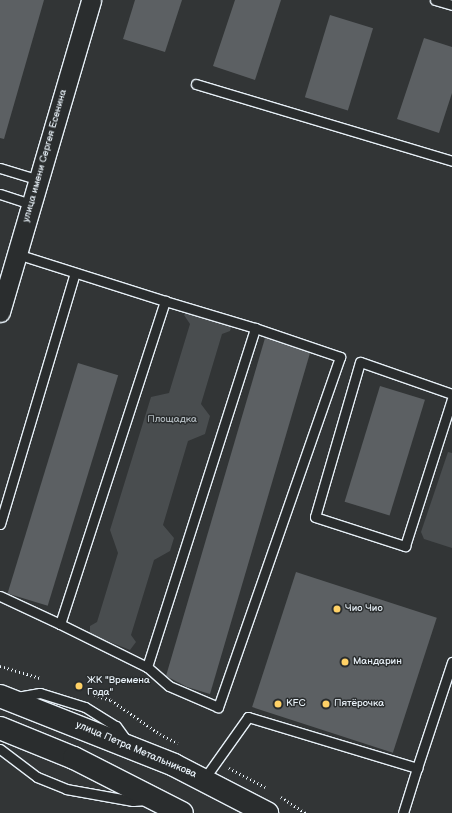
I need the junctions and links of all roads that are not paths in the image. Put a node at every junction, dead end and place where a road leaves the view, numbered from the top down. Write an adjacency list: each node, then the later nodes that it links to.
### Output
1 (91, 0): 7 (street, улица имени Сергея Есенина)
2 (435, 0): 3 (lane)
3 (452, 5)
4 (196, 84): 5 (lane)
5 (452, 161)
6 (0, 168): 7 (lane)
7 (39, 180): 9 (street, улица имени Сергея Есенина)
8 (0, 194): 9 (lane)
9 (31, 204): 10 (street, улица имени Сергея Есенина)
10 (17, 254): 11 (lane); 13 (street, улица имени Сергея Есенина)
11 (76, 273): 12 (lane); 17 (lane)
12 (165, 301): 14 (lane); 19 (lane)
13 (0, 312)
14 (255, 328): 21 (lane); 21 (lane)
15 (452, 394): 16 (lane)
16 (452, 399)
17 (0, 524)
18 (0, 596): 19 (lane)
19 (60, 624): 21 (lane)
20 (452, 662): 25 (lane)
21 (147, 667)
22 (4, 697): 26 (main road, улица Петра Метальникова)
23 (0, 728): 27 (main road)
24 (0, 749): 27 (lane)
25 (417, 768): 26 (lane); 29 (lane)
26 (204, 778): 28 (main road, улица Петра Метальникова)
27 (169, 808)
28 (267, 813)
29 (403, 813)

